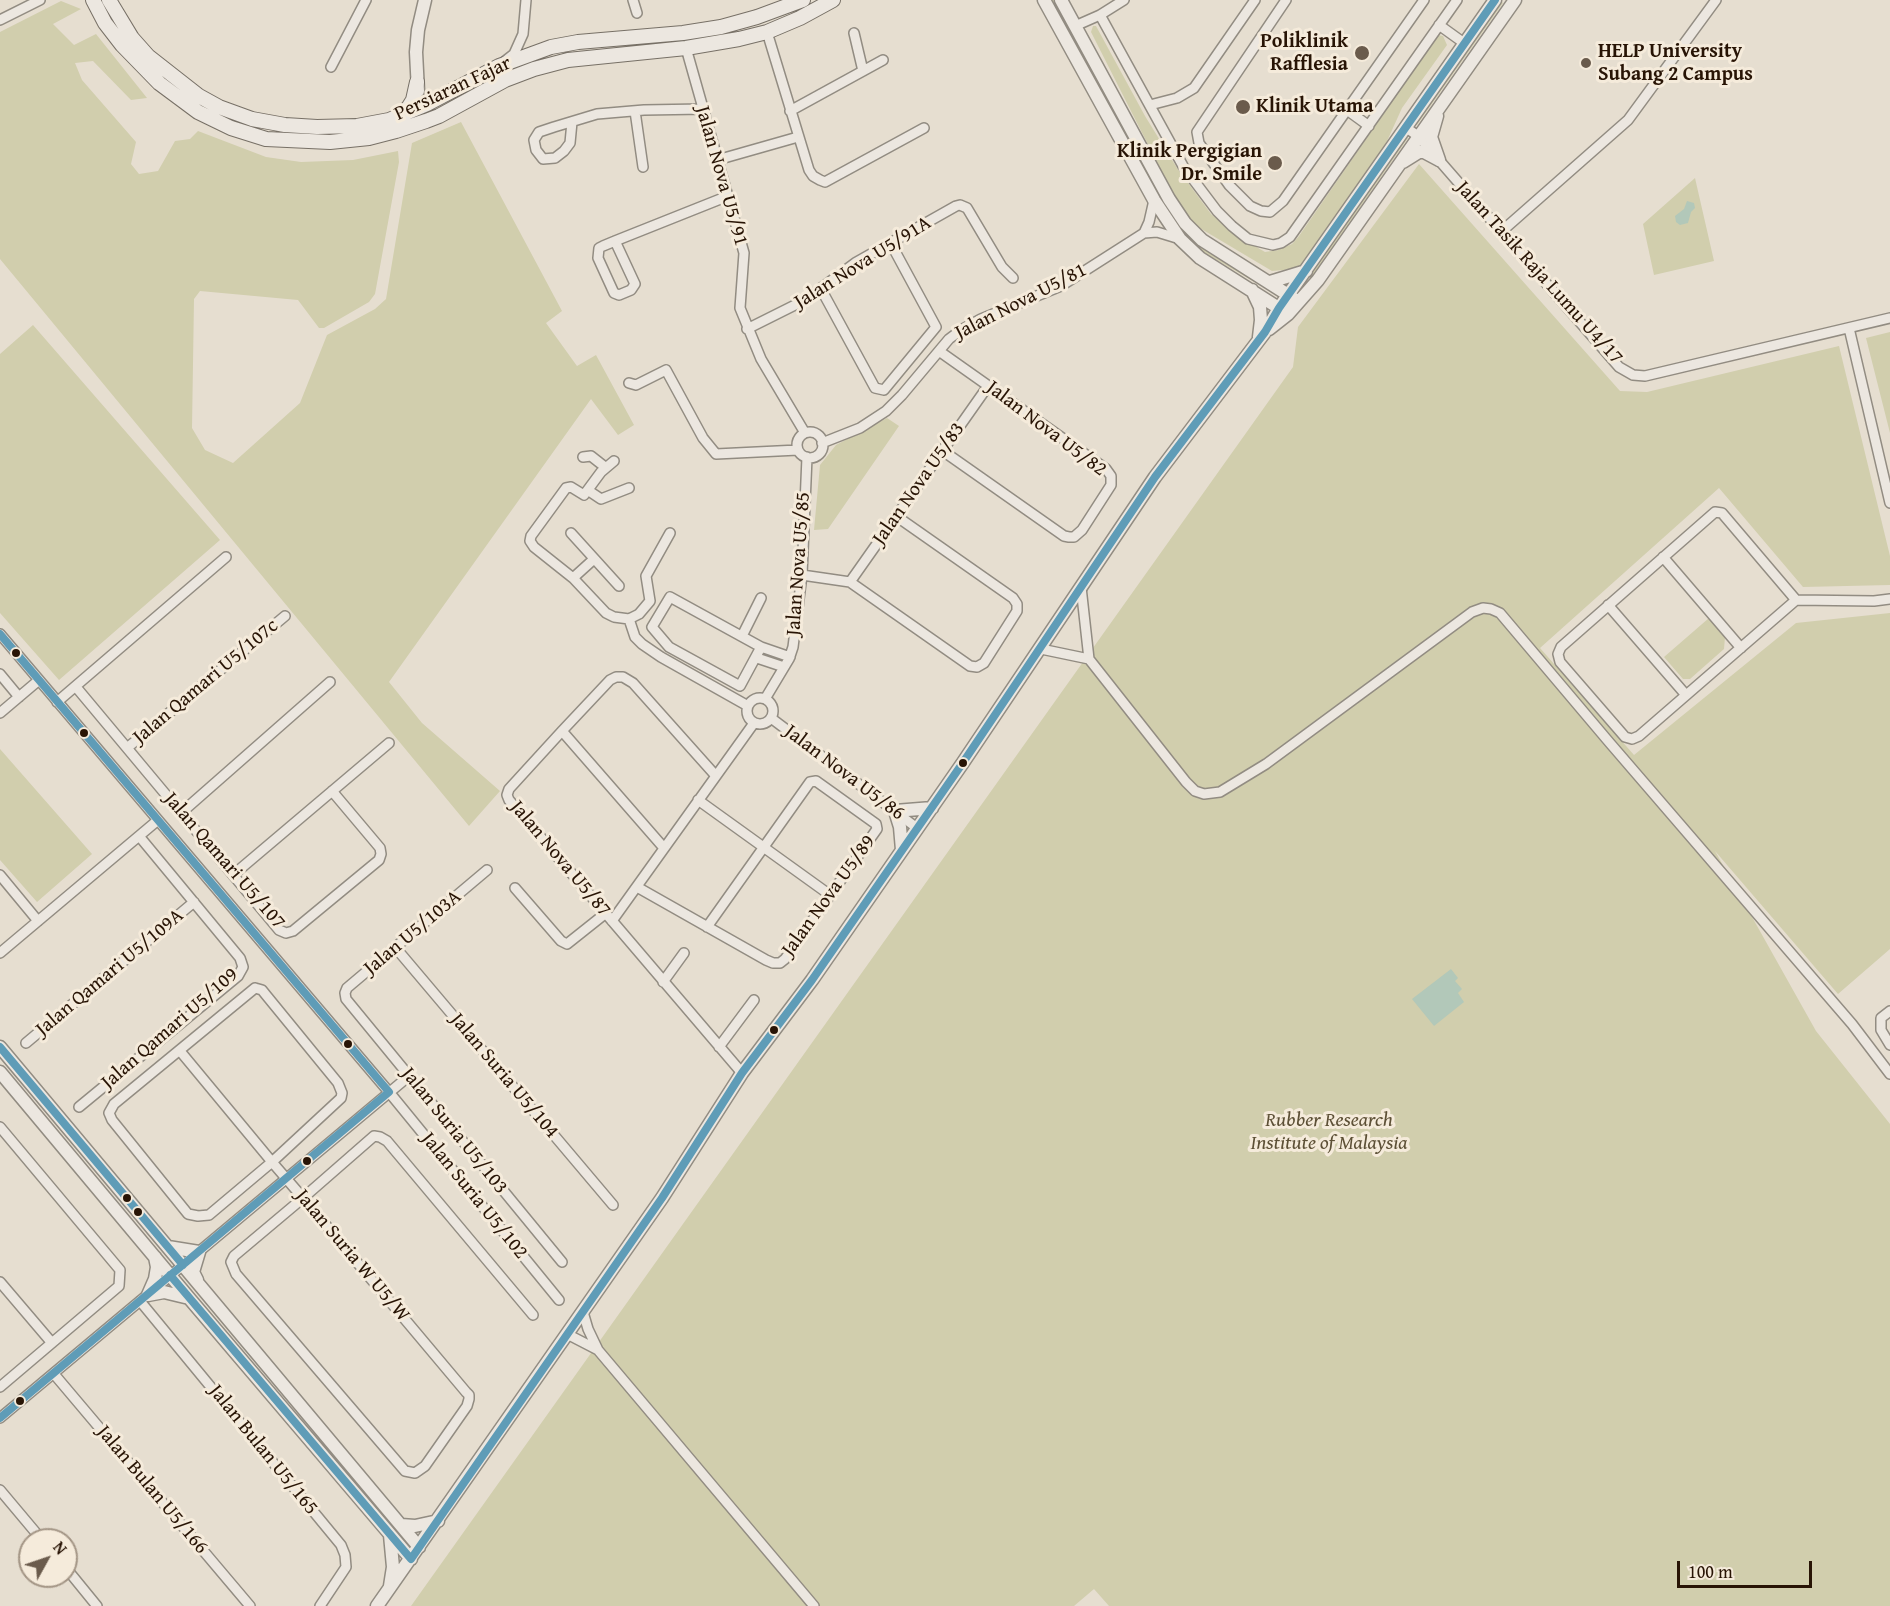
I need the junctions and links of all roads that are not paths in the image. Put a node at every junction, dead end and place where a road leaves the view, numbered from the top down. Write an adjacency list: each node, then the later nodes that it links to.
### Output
1 (40, 0): 26 (street)
2 (85, 0): 27 (main road)
3 (93, 0): 27 (main road)
4 (109, 0): 49 (main road, Persiaran Fajar)
5 (366, 0): 38 (street)
6 (425, 0): 40 (street)
7 (526, 0): 32 (street)
8 (633, 0): 22 (street)
9 (779, 0): 23 (main road)
10 (832, 0): 25 (main road)
11 (1044, 0): 62 (street)
12 (1061, 0): 29 (street)
13 (1124, 0): 24 (street)
14 (1255, 0): 43 (street)
15 (1286, 0): 46 (street)
16 (1424, 0): 46 (street)
17 (1457, 0): 28 (street)
18 (1495, 0): 33 (street)
19 (1515, 0): 42 (street)
20 (1716, 0): 63 (street)
21 (796, 2): 23 (main road, Persiaran Fajar); 25 (street)
22 (637, 14)
23 (764, 15): 34 (main road, Persiaran Fajar)
24 (1100, 15): 29 (street); 43 (street)
25 (800, 18): 30 (main road)
26 (0, 20)
27 (105, 23): 50 (main road)
28 (1439, 25): 33 (street); 52 (street)
29 (1075, 26): 70 (street)
30 (767, 32): 35 (main road); 48 (street)
31 (854, 33): 39 (street)
32 (523, 34): 34 (street); 37 (street)
33 (1464, 43): 53 (street)
34 (551, 47): 37 (main road, Persiaran Fajar)
35 (686, 48): 45 (street, Jalan Nova U5/91); 50 (main road)
36 (882, 60): 39 (street)
37 (499, 66): 41 (main road, Persiaran Fajar)
38 (331, 67)
39 (863, 71): 48 (street)
40 (417, 82): 41 (main road); 44 (street); 49 (main road)
41 (435, 100): 44 (main road, Persiaran Fajar)
42 (1443, 101): 56 (street); 58 (street)
43 (1150, 105): 52 (street)
44 (420, 107): 49 (main road, Persiaran Fajar); 50 (street)
45 (703, 109): 47 (street); 57 (street, Jalan Nova U5/91)
46 (1347, 110): 52 (street)
47 (635, 111): 51 (street); 60 (street)
48 (790, 111): 55 (street)
49 (393, 118)
50 (426, 121)
51 (572, 122): 51 (street)
52 (1369, 126)
53 (1405, 127): 56 (street, Jalan Tasik Raja Lumu U4/17); 68 (street)
54 (924, 128): 55 (street)
55 (798, 136): 57 (street)
56 (1418, 136): 58 (street, Jalan Tasik Raja Lumu U4/17); 59 (street)
57 (717, 160): 61 (street, Jalan Nova U5/91)
58 (1439, 160): 59 (street); 63 (street, Jalan Tasik Raja Lumu U4/17)
59 (1398, 165): 73 (street)
60 (643, 167)
61 (728, 196): 66 (street); 77 (street, Jalan Nova U5/91)
62 (1154, 200): 64 (street); 65 (street)
63 (1502, 231): 76 (street, Jalan Tasik Raja Lumu U4/17)
64 (1144, 233): 65 (street); 79 (street, Jalan Nova U5/81)
65 (1180, 239): 72 (street)
66 (615, 241): 66 (street)
67 (890, 242): 69 (street, Jalan Nova U5/91A); 71 (street, Jalan Nova U5/91A); 71 (street)
68 (1307, 271): 70 (street); 73 (street)
69 (1013, 278)
70 (1270, 282): 73 (street)
71 (821, 289): 77 (street, Jalan Nova U5/91A)
72 (1252, 290): 74 (street); 78 (street)
73 (1294, 298): 74 (street)
74 (1284, 311): 78 (street)
75 (1890, 318): 76 (street, Jalan Tasik Raja Lumu U4/17)
76 (1849, 328): 92 (street)
77 (747, 329): 82 (street, Jalan Nova U5/91)
78 (1262, 335): 103 (street)
79 (939, 351): 81 (street, Jalan Nova U5/82); 83 (street, Jalan Nova U5/81)
80 (629, 383): 84 (street)
81 (988, 386): 85 (street, Jalan Nova U5/83); 85 (street, Jalan Nova U5/82)
82 (805, 433): 83 (street); 84 (street)
83 (822, 443): 87 (street)
84 (798, 450): 87 (street)
85 (944, 451): 93 (street, Jalan Nova U5/83)
86 (583, 457): 89 (street)
87 (807, 457): 99 (street, Jalan Nova U5/85)
88 (614, 460): 89 (street)
89 (605, 467): 91 (street)
90 (629, 488): 91 (street)
91 (589, 491): 100 (street)
92 (1890, 503)
93 (896, 516): 101 (street, Jalan Nova U5/83); 101 (street)
94 (571, 533): 98 (street)
95 (670, 533): 109 (street)
96 (226, 557): 122 (street)
97 (1663, 557): 106 (street); 107 (street); 113 (street)
98 (594, 560): 100 (street); 102 (street)
99 (801, 575): 101 (street); 115 (street, Jalan Nova U5/85)
100 (573, 578): 109 (street)
101 (850, 582)
102 (619, 586)
103 (1081, 587): 114 (street); 117 (street)
104 (761, 597): 111 (street)
105 (1890, 599): 106 (street)
106 (1796, 600): 113 (street)
107 (1608, 605): 123 (street); 123 (street)
108 (285, 616): 133 (street, Jalan Qamari U5/107c)
109 (629, 619): 127 (street)
110 (0, 634): 120 (street, Jalan Suria U5/102)
111 (742, 636): 112 (street); 116 (street)
112 (761, 647): 115 (street); 116 (street)
113 (1741, 648): 123 (street)
114 (1041, 649): 117 (street); 137 (street)
115 (790, 657): 118 (street, Jalan Nova U5/85)
116 (756, 658): 118 (street)
117 (1089, 658): 170 (street)
118 (784, 667): 125 (street, Jalan Nova U5/85)
119 (0, 674): 124 (street)
120 (39, 680): 124 (street); 126 (street, Jalan Suria U5/102)
121 (330, 682): 139 (street)
122 (76, 687): 126 (street); 133 (street, Jalan Qamari U5/107)
123 (1686, 695)
124 (19, 697): 128 (street)
125 (765, 699): 127 (street); 129 (street)
126 (57, 702): 140 (street, Jalan Suria U5/102)
127 (747, 705): 130 (street)
128 (0, 713)
129 (771, 718): 130 (street); 138 (street, Jalan Nova U5/86)
130 (754, 723): 134 (street)
131 (562, 731): 134 (street, Jalan Nova U5/87); 143 (street); 153 (street, Jalan Nova U5/87)
132 (389, 743): 135 (street)
133 (127, 748): 139 (street, Jalan Qamari U5/107)
134 (716, 776): 136 (street)
135 (332, 791): 148 (street); 148 (street, Jalan Qamari U5/107)
136 (698, 800): 143 (street); 144 (street)
137 (932, 808): 138 (street); 141 (street)
138 (895, 811): 141 (street, Jalan Nova U5/86); 145 (street)
139 (181, 813): 148 (street, Jalan Qamari U5/107)
140 (158, 820): 142 (street); 172 (street, Jalan Suria U5/102)
141 (917, 828): 145 (street)
142 (139, 836): 152 (street, Jalan Qamari U5/109); 154 (street)
143 (664, 848): 149 (street)
144 (764, 849): 151 (street); 151 (street, Jalan Nova U5/89); 155 (street, Jalan Nova U5/89)
145 (902, 850): 169 (street)
146 (488, 870): 156 (street, Jalan U5/103A)
147 (0, 875): 154 (street)
148 (233, 875)
149 (637, 887): 153 (street); 155 (street, Jalan Nova U5/89)
150 (515, 888): 153 (street)
151 (830, 895): 155 (street, Jalan Nova U5/89)
152 (194, 902): 163 (street, Jalan Qamari U5/109A); 173 (street, Jalan Qamari U5/109)
153 (609, 917): 159 (street, Jalan Nova U5/87)
154 (39, 921): 157 (street)
155 (707, 927)
156 (395, 947): 160 (street, Jalan U5/103A); 178 (street, Jalan Suria U5/104)
157 (0, 953)
158 (684, 953): 159 (street)
159 (663, 982): 166 (street, Jalan Nova U5/87)
160 (346, 999): 171 (street, Jalan Suria U5/103)
161 (754, 1000): 166 (street)
162 (1890, 1011): 164 (street)
163 (26, 1043)
164 (1890, 1045)
165 (0, 1047): 179 (street)
166 (719, 1047): 169 (street, Jalan Nova U5/87)
167 (180, 1051): 175 (street, Jalan Suria W U5/W); 175 (street); 175 (street)
168 (0, 1072): 181 (street)
169 (742, 1073): 190 (street)
170 (1890, 1074)
171 (409, 1076): 172 (street); 182 (street, Jalan Suria U5/103)
172 (389, 1092): 176 (street); 189 (street, Jalan Suria U5/102)
173 (79, 1107)
174 (0, 1127): 193 (street)
175 (272, 1162): 176 (street, Jalan Suria W U5/W)
176 (286, 1178): 177 (street, Jalan Suria W U5/W); 180 (street)
177 (303, 1198): 177 (street, Jalan Suria W U5/W); 191 (street)
178 (613, 1205)
179 (168, 1247): 180 (street); 183 (street)
180 (199, 1252): 183 (street); 186 (street)
181 (155, 1257): 184 (street); 187 (street)
182 (562, 1262)
183 (183, 1265): 184 (street); 186 (street)
184 (170, 1275): 187 (street); 188 (street)
185 (0, 1282): 193 (street)
186 (200, 1286): 200 (street)
187 (144, 1298): 188 (street); 195 (street); 209 (street, Jalan Bulan U5/165)
188 (189, 1298): 202 (street)
189 (559, 1300)
190 (583, 1312): 192 (street); 194 (street)
191 (533, 1315)
192 (567, 1335): 194 (street); 199 (street)
193 (52, 1343): 196 (street)
194 (598, 1350): 211 (street)
195 (54, 1374): 197 (street); 208 (street, Jalan Bulan U5/166)
196 (0, 1387)
197 (0, 1418)
198 (0, 1490): 201 (street)
199 (438, 1521): 200 (street); 203 (street)
200 (401, 1525): 203 (street)
201 (32, 1528)
202 (390, 1534): 204 (street); 206 (street)
203 (419, 1547): 204 (street)
204 (411, 1559): 206 (street)
205 (78, 1583): 207 (street)
206 (390, 1588): 210 (street)
207 (97, 1606)
208 (250, 1606)
209 (320, 1606)
210 (377, 1606)
211 (814, 1606)

